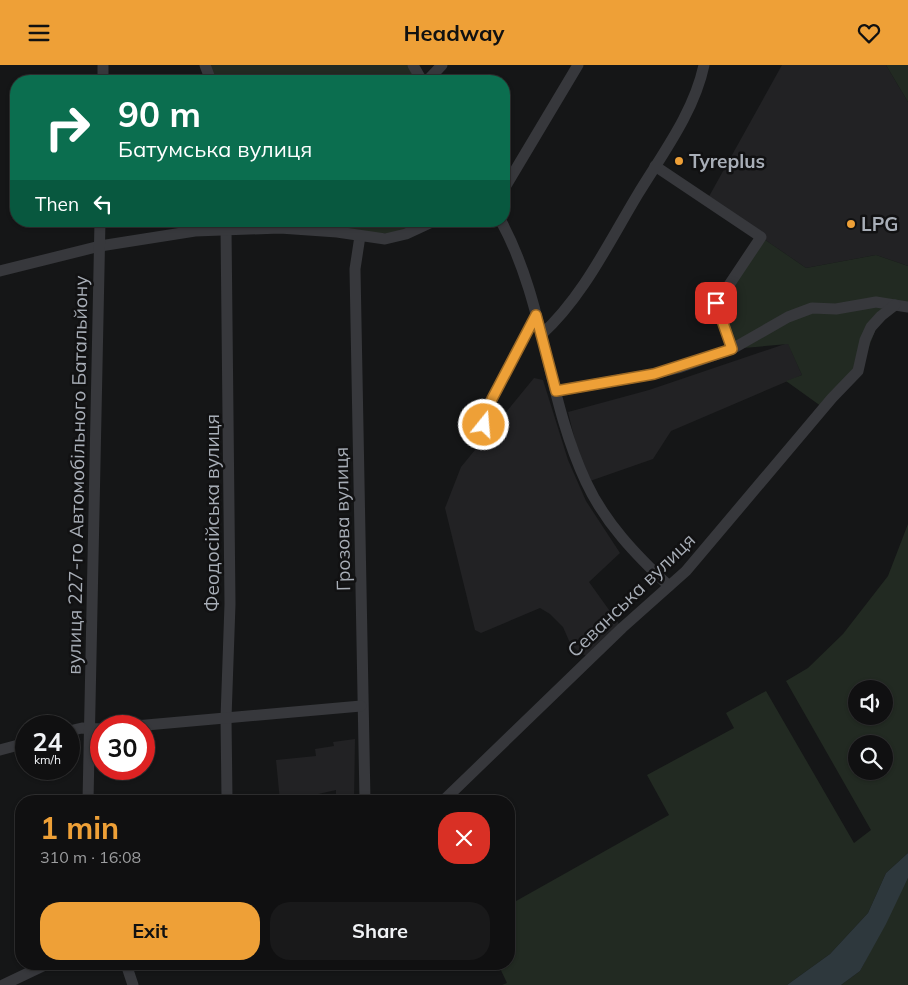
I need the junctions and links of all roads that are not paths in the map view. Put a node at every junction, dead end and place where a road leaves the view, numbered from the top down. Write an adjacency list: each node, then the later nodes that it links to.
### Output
1 (442, 65): 4 (street)
2 (578, 65): 6 (street)
3 (704, 65): 5 (street)
4 (433, 75)
5 (655, 166): 18 (street); 19 (street)
6 (510, 179)
7 (100, 227): 13 (street, вулиця 227-го Автомобільного Батальйону)
8 (337, 227): 11 (street); 12 (street)
9 (421, 227): 12 (street)
10 (504, 227): 17 (street)
11 (226, 228): 13 (street); 24 (street, Феодосійська вулиця)
12 (360, 236): 23 (street, Грозова вулиця)
13 (100, 246): 14 (street); 26 (street, вулиця 227-го Автомобільного Батальйону)
14 (0, 271)
15 (895, 305): 16 (street); 19 (street); 22 (street, Севанська вулиця)
16 (908, 307)
17 (536, 315): 18 (street); 21 (street)
18 (541, 335): 20 (street)
19 (732, 349): 20 (street)
20 (556, 391): 22 (street)
21 (484, 425)
22 (669, 586): 33 (street, Севанська вулиця)
23 (362, 706): 24 (street); 32 (street, Грозова вулиця)
24 (226, 719): 25 (street); 31 (street, Феодосійська вулиця)
25 (155, 724)
26 (88, 729): 27 (street); 30 (street, вулиця 227-го Автомобільного Батальйону)
27 (80, 730)
28 (15, 746): 29 (street)
29 (0, 750)
30 (88, 795)
31 (227, 795)
32 (365, 795)
33 (449, 795)
34 (34, 970): 36 (street)
35 (128, 970): 37 (street)
36 (3, 985)
37 (133, 985)

